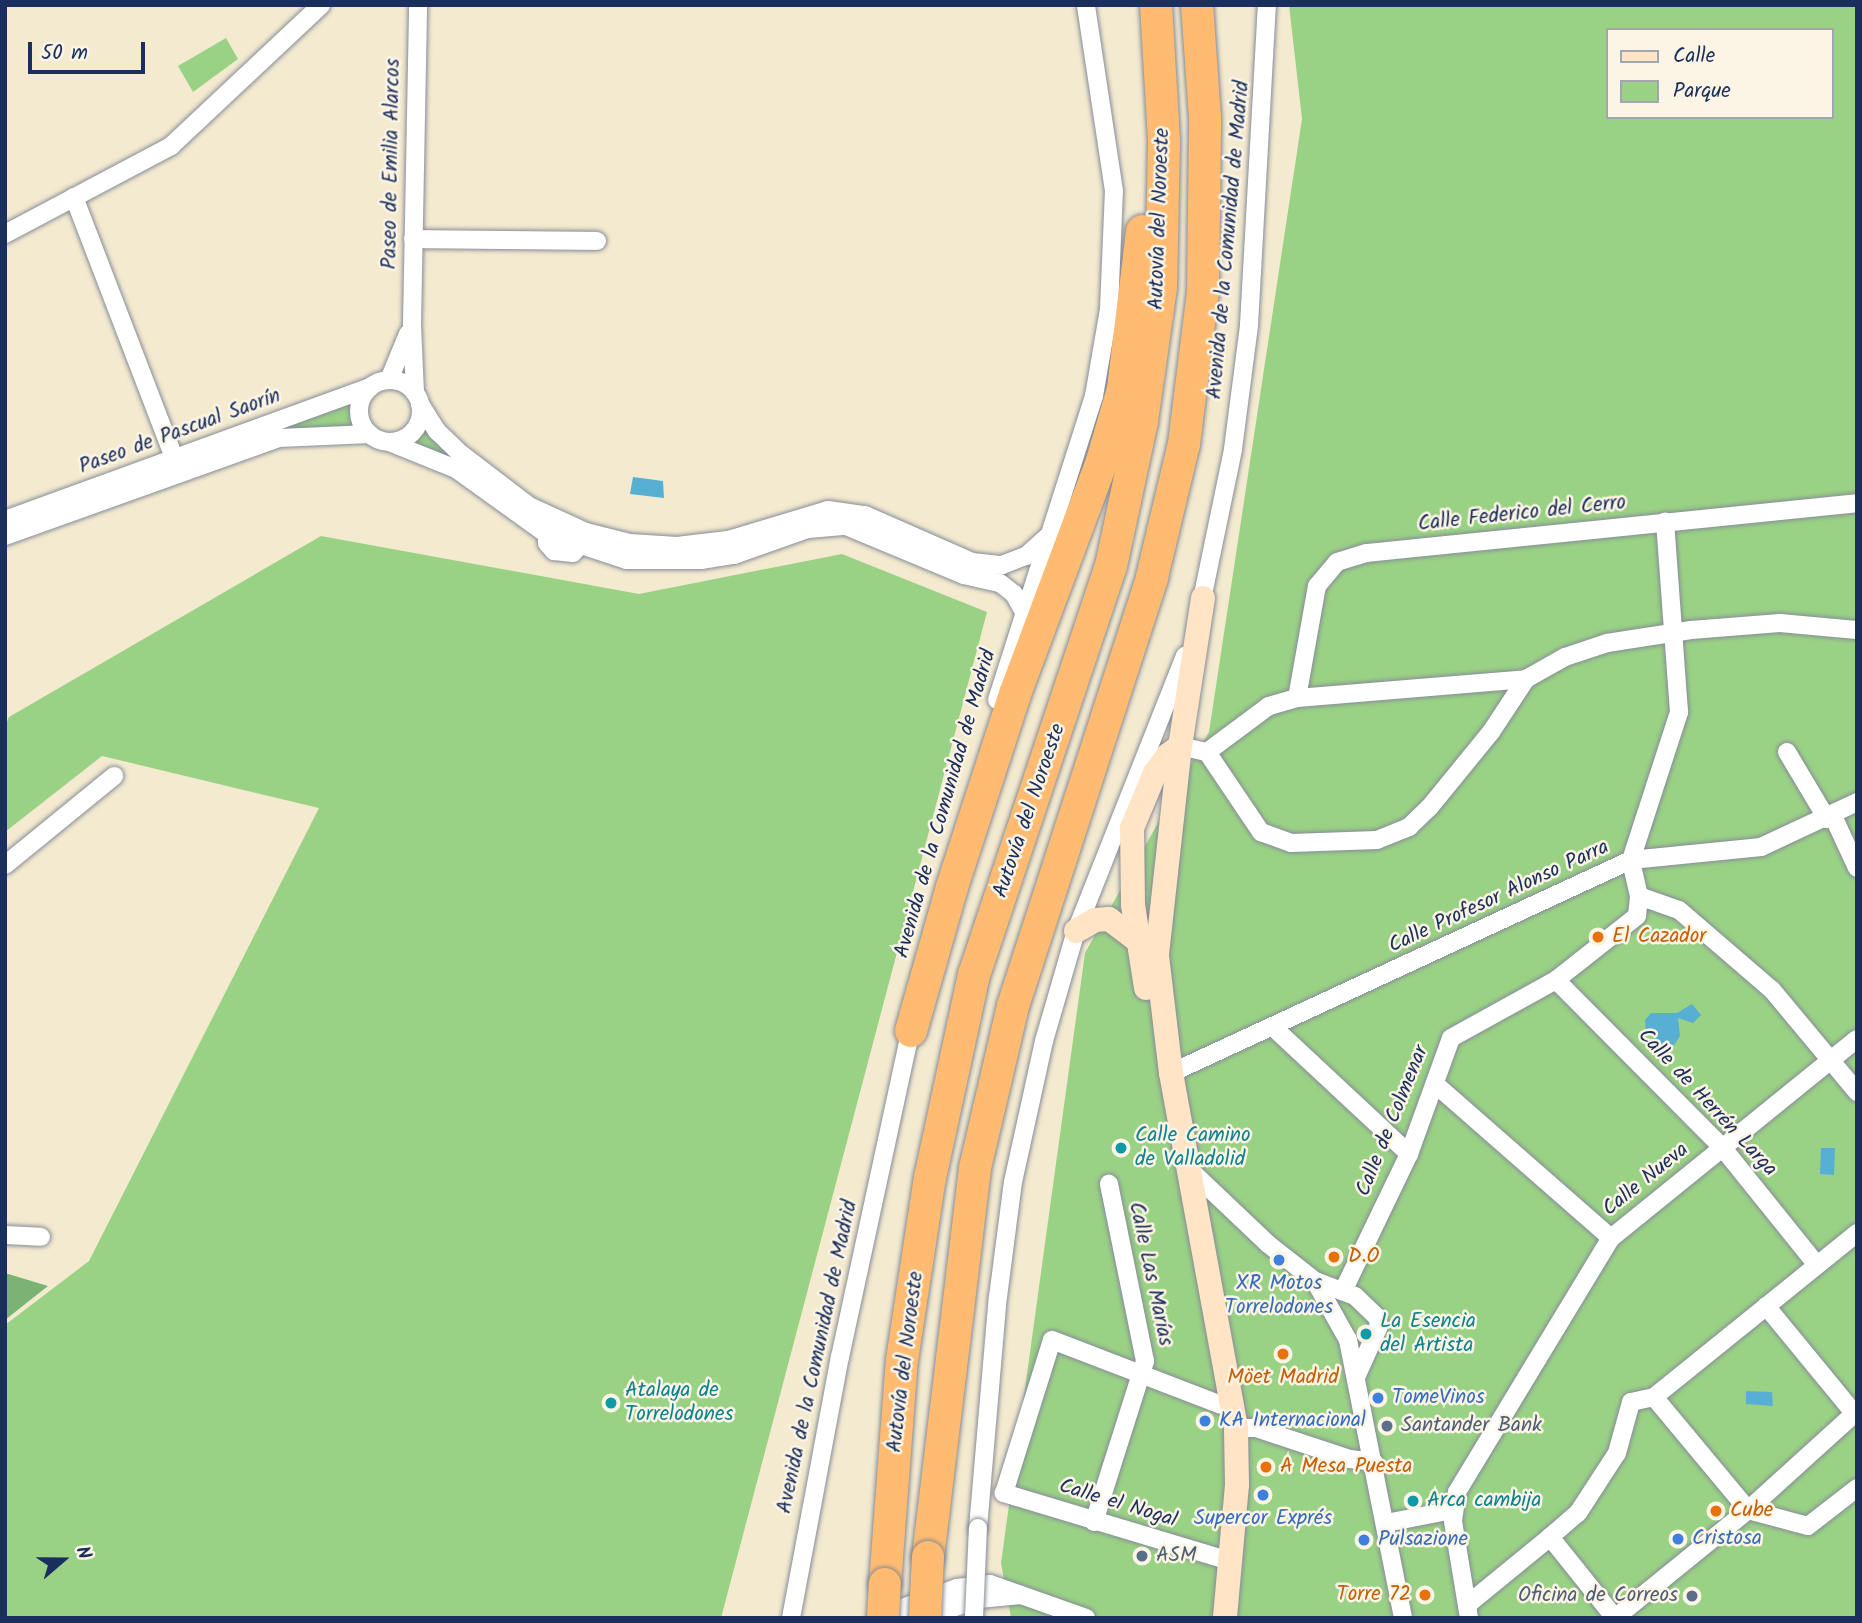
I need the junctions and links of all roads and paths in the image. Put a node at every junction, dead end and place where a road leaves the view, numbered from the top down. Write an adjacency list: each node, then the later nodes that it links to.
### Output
1 (321, 5): 8 (street)
2 (418, 5): 10 (street, Paseo de Emilia Alarcos)
3 (1086, 5): 23 (street, Avenida de la Comunidad de Madrid)
4 (1144, 5): 46 (highway)
5 (1156, 5): 83 (highway, Autovía del Noroeste, bridge)
6 (1197, 5): 84 (highway, Autovía del Noroeste, bridge)
7 (1267, 5): 26 (street, Avenida de la Comunidad de Madrid)
8 (74, 197): 9 (street); 18 (street)
9 (5, 234)
10 (413, 239): 11 (street); 12 (street, Paseo de Emilia Alarcos)
11 (597, 240)
12 (412, 324): 13 (street, Paseo de Emilia Alarcos); 15 (street, Paseo de Emilia Alarcos)
13 (389, 380): 14 (street); 15 (street)
14 (371, 387): 16 (street); 18 (street, Paseo de Pascual Saorín)
15 (418, 398): 17 (street); 22 (street)
16 (370, 434): 17 (street); 24 (street, Paseo de Pascual Saorín)
17 (389, 442): 22 (street)
18 (174, 458): 20 (street, Paseo de Pascual Saorín)
19 (1857, 503): 21 (street, Calle Federico del Cerro)
20 (5, 520)
21 (1665, 522): 29 (street); 31 (street, Calle Federico del Cerro)
22 (549, 526): 25 (street)
23 (1049, 535): 25 (street); 27 (street, Avenida de la Comunidad de Madrid)
24 (5, 536)
25 (584, 540): 27 (street)
26 (1203, 598): 32 (street); 42 (street, Avenida de la Comunidad de Madrid)
27 (1025, 614): 46 (street, Avenida de la Comunidad de Madrid)
28 (1857, 629): 29 (street)
29 (1676, 632): 30 (street); 38 (street)
30 (1526, 679): 31 (street); 33 (street)
31 (1297, 698): 33 (street)
32 (1180, 746): 33 (street); 43 (street); 49 (street)
33 (1207, 752)
34 (1787, 752): 37 (street)
35 (114, 776): 39 (street)
36 (1857, 802): 37 (street, Calle Profesor Alonso Parra)
37 (1830, 817): 38 (street, Calle Profesor Alonso Parra); 40 (street)
38 (1631, 860): 41 (street); 45 (street, Calle Profesor Alonso Parra)
39 (5, 865)
40 (1857, 868)
41 (1639, 896): 44 (street, Calle de Colmenar); 48 (street)
42 (1076, 931): 43 (street); 85 (street, Avenida de la Comunidad de Madrid, bridge)
43 (1136, 939): 67 (street)
44 (1556, 980): 50 (street, Calle de Colmenar); 52 (street, Calle de Herrén Larga)
45 (1273, 1027): 49 (street, Calle Profesor Alonso Parra); 53 (street)
46 (911, 1031): 81 (street, Avenida de la Comunidad de Madrid)
47 (1857, 1039): 48 (street, Calle Nueva)
48 (1830, 1060): 51 (street); 52 (street, Calle Nueva)
49 (1171, 1073): 54 (street)
50 (1435, 1084): 53 (street, Calle de Colmenar); 59 (street)
51 (1857, 1092)
52 (1722, 1147): 59 (street, Calle Nueva); 60 (street, Calle de Herrén Larga)
53 (1409, 1154): 62 (street, Calle de Colmenar)
54 (1189, 1169): 61 (street); 69 (street)
55 (1108, 1185): 64 (street, Calle Las Marías)
56 (1857, 1233): 60 (street)
57 (5, 1235): 58 (street)
58 (41, 1237)
59 (1611, 1238): 73 (street, Calle Nueva)
60 (1816, 1264): 63 (street)
61 (1315, 1281): 62 (street); 65 (street)
62 (1343, 1289): 65 (street)
63 (1766, 1306): 66 (street); 68 (street)
64 (1143, 1373): 67 (street, Calle Las Marías); 72 (street, Calle Las Marías); 75 (street)
65 (1357, 1375): 70 (street)
66 (1654, 1397): 74 (street); 77 (street)
67 (1221, 1405): 78 (street)
68 (1856, 1412): 74 (street)
69 (1236, 1428): 70 (street); 90 (street)
70 (1374, 1462): 76 (street)
71 (1857, 1488): 74 (street)
72 (1004, 1493): 75 (street, Calle el Nogal)
73 (1453, 1510): 76 (street); 80 (street)
74 (1748, 1510): 92 (street)
75 (1094, 1522): 78 (street, Calle el Nogal)
76 (1386, 1523): 91 (street)
77 (1550, 1537): 80 (street); 92 (street)
78 (1220, 1558): 89 (street)
79 (1022, 1595): 82 (street); 84 (street); 88 (street)
80 (1468, 1611)
81 (791, 1618)
82 (875, 1618)
83 (884, 1618)
84 (924, 1618)
85 (974, 1618)
86 (1043, 1618): 87 (street)
87 (1065, 1618)
88 (1086, 1618)
89 (1213, 1618)
90 (1225, 1618)
91 (1403, 1618)
92 (1615, 1618)

